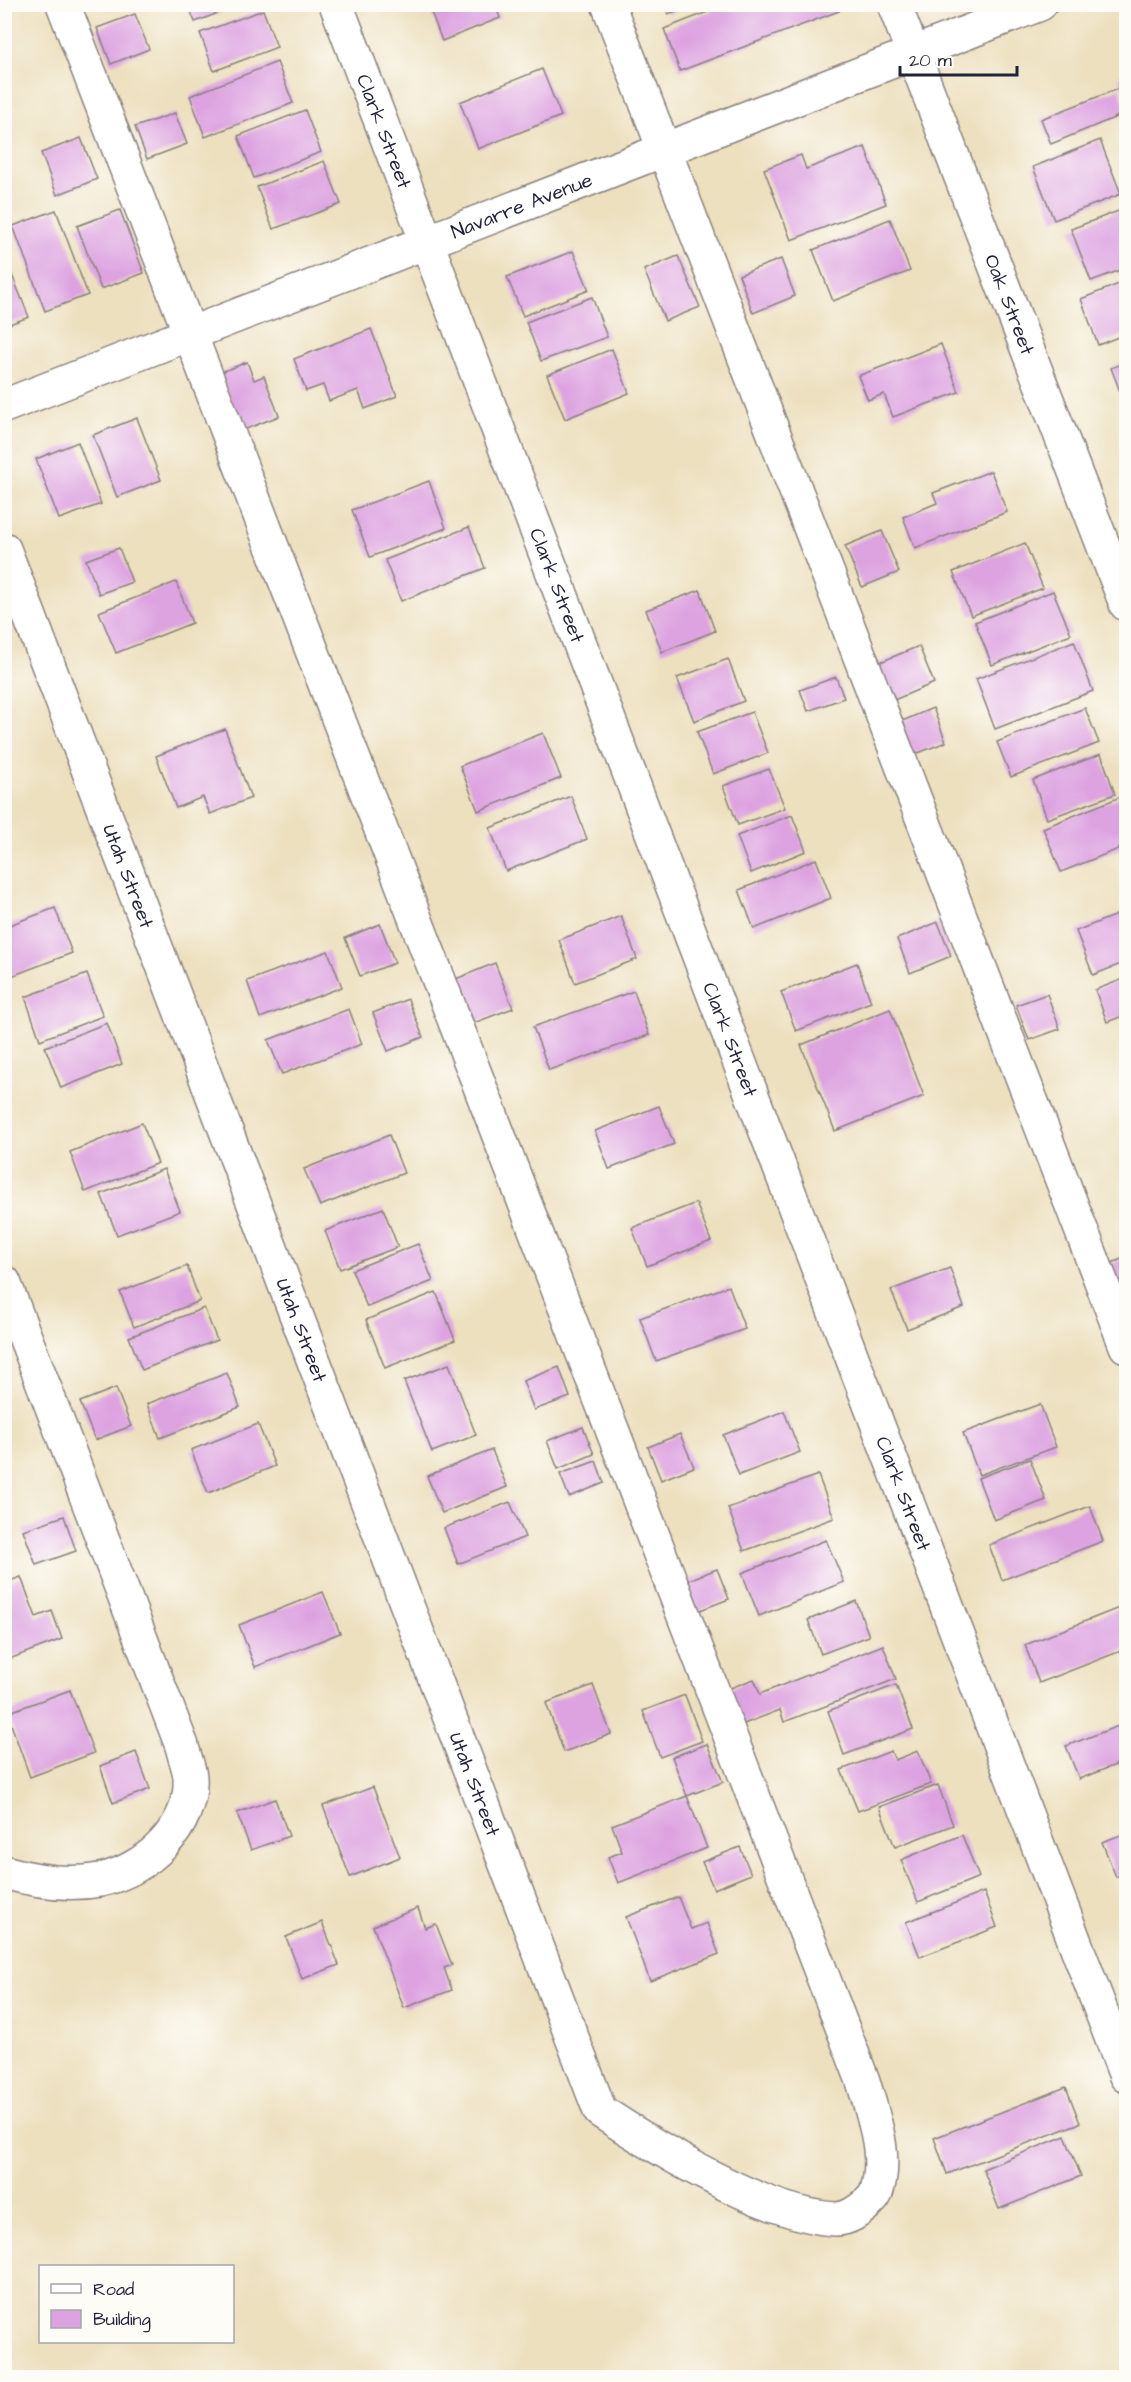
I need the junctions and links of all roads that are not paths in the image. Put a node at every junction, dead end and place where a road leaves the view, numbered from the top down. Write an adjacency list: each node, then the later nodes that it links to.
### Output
1 (63, 4): 9 (street)
2 (336, 4): 8 (street, Clark Street)
3 (608, 4): 7 (street)
4 (894, 4): 6 (street, Oak Street)
5 (1040, 4): 6 (street, Navarre Avenue)
6 (913, 54): 7 (street, Navarre Avenue); 12 (street, Oak Street)
7 (663, 152): 8 (street, Navarre Avenue); 14 (street)
8 (427, 243): 9 (street, Navarre Avenue); 16 (street, Clark Street)
9 (189, 335): 10 (street, Navarre Avenue); 11 (street, Utah Street)
10 (4, 406)
11 (4, 549)
12 (1126, 604)
13 (4, 1282): 15 (street)
14 (1126, 1346)
15 (4, 1872)
16 (1126, 2076)

